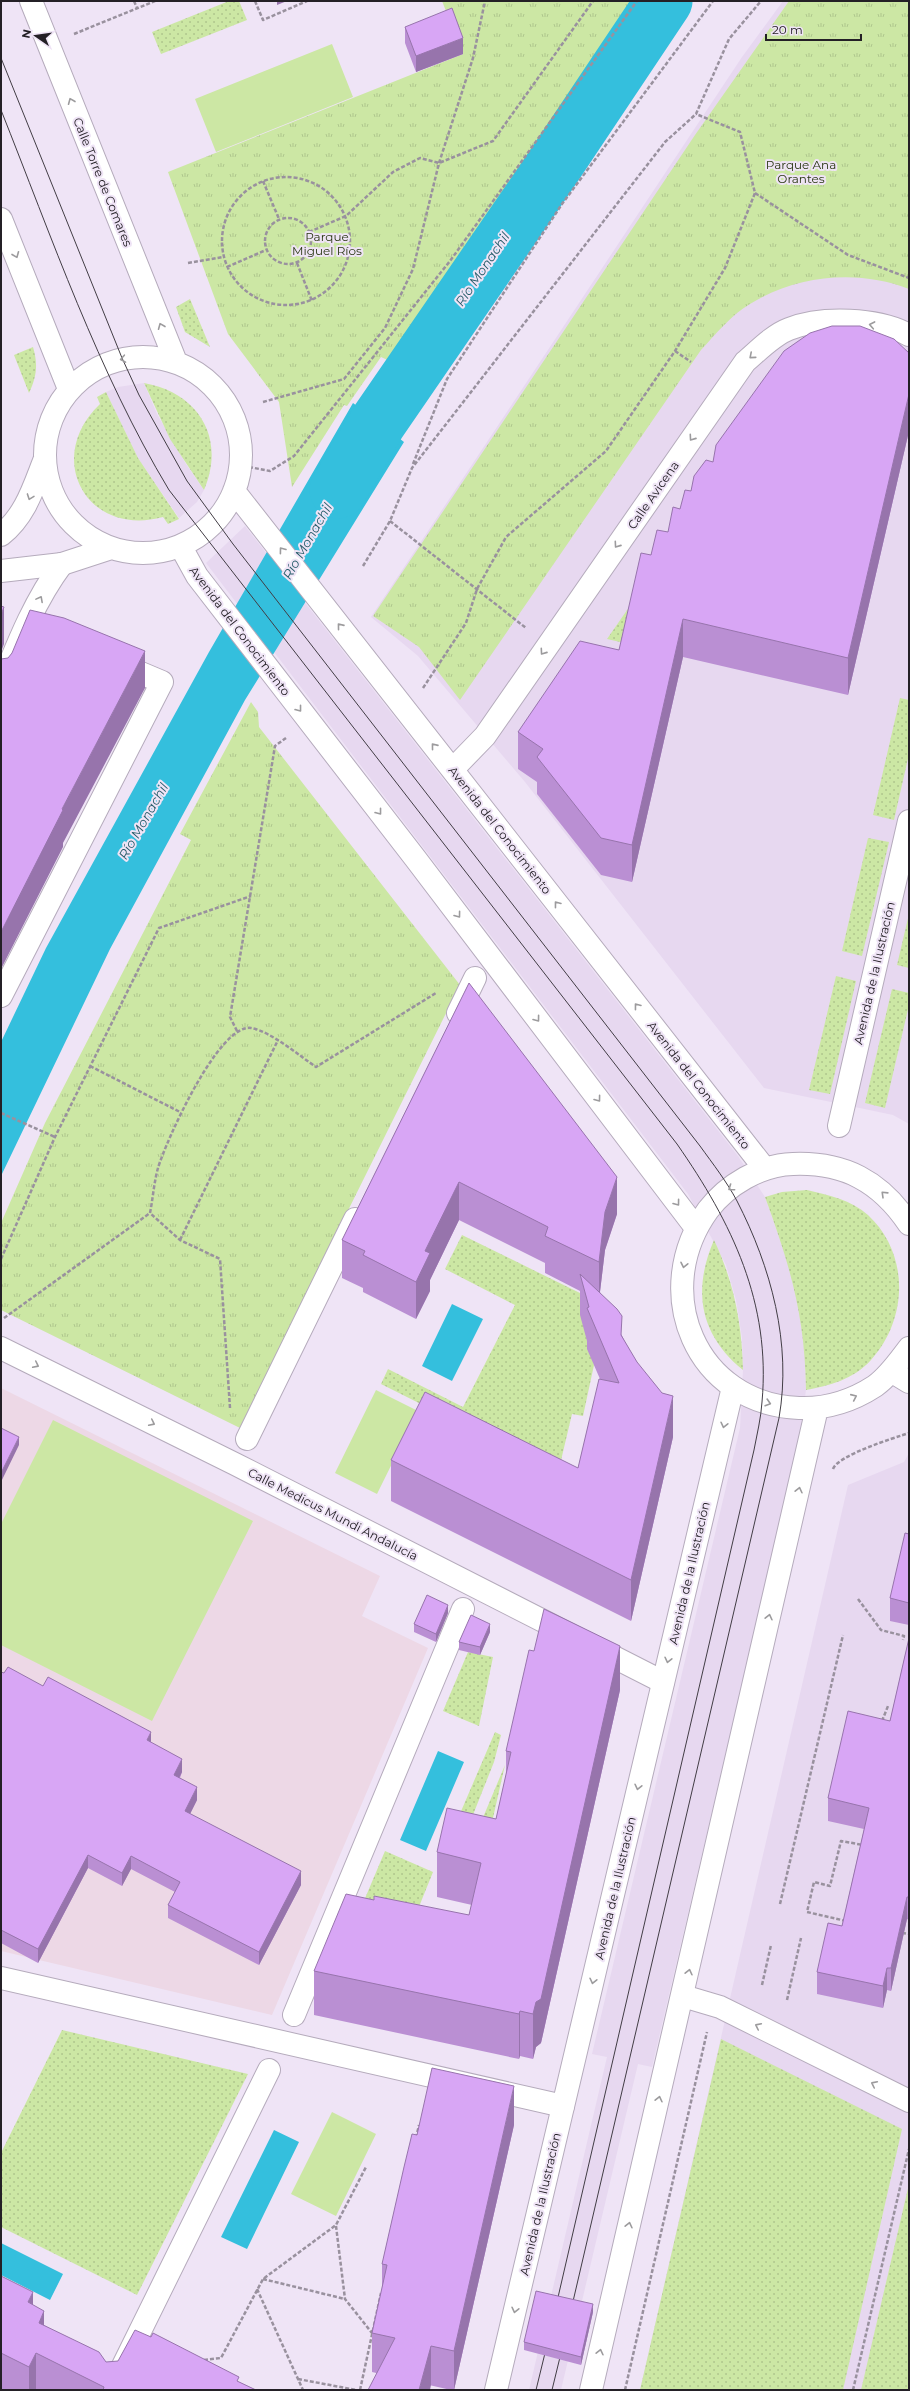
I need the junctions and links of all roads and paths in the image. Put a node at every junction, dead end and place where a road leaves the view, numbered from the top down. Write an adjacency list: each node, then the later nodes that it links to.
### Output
1 (31, 1): 30 (main road, Calle Torre de Comares, one-way to 1)
2 (134, 1): 11 (path)
3 (155, 1): 11 (path)
4 (255, 1): 5 (path)
5 (307, 1)
6 (485, 1): 14 (path)
7 (593, 1): 14 (path)
8 (637, 1): 35 (path)
9 (713, 1): 36 (path)
10 (761, 1): 13 (path)
11 (137, 8): 12 (path)
12 (74, 34)
13 (696, 114): 16 (path); 36 (path)
14 (439, 163): 17 (path); 33 (path)
15 (263, 181): 17 (path); 19 (path); 22 (path)
16 (755, 193): 26 (path); 29 (path)
17 (346, 216): 20 (path); 27 (path)
18 (1, 219): 32 (main road, one-way to 32)
19 (279, 219): 20 (path); 21 (path)
20 (309, 232): 24 (path)
21 (266, 250): 24 (path); 25 (path)
22 (223, 257): 23 (path); 25 (path)
23 (188, 263)
24 (297, 263): 27 (path)
25 (227, 267): 27 (path)
26 (909, 278)
27 (312, 301)
28 (909, 335): 46 (main road, Calle Avicena, one-way to 46)
29 (676, 351): 31 (path); 45 (path)
30 (176, 362): 32 (main road, one-way to 32); 35 (main road)
31 (691, 362)
32 (69, 389): 34 (main road)
33 (263, 402)
34 (44, 461): 39 (main road, one-way to 39); 41 (main road)
35 (241, 465): 37 (main road)
36 (412, 468): 38 (path)
37 (234, 491): 40 (main road); 49 (main road, Avenida del Conocimiento, one-way to 37)
38 (390, 521): 43 (path); 45 (path)
39 (1, 535)
40 (181, 547): 41 (main road); 69 (main road, Avenida del Conocimiento, one-way to 69)
41 (108, 549): 42 (main road)
42 (62, 564): 44 (main road); 48 (main road, one-way to 42)
43 (363, 566)
44 (1, 571)
45 (477, 589): 46 (path); 49 (path)
46 (548, 645): 51 (main road, Calle Avicena, one-way to 51)
47 (97, 655): 56 (main road)
48 (1, 685)
49 (410, 716): 51 (main road, Avenida del Conocimiento, one-way to 49)
50 (289, 735): 53 (path)
51 (453, 769): 65 (main road, Avenida del Conocimiento, one-way to 51)
52 (909, 821): 63 (main road, Avenida de la Ilustración)
53 (251, 896): 57 (path); 60 (path)
54 (475, 978): 58 (main road)
55 (437, 992): 59 (path)
56 (1, 996)
57 (237, 1031): 59 (path); 61 (path)
58 (447, 1034)
59 (278, 1040): 70 (path)
60 (90, 1066): 61 (path); 64 (path)
61 (180, 1112): 67 (path)
62 (1, 1113): 64 (path)
63 (839, 1126)
64 (55, 1137): 71 (path)
65 (765, 1169): 68 (main road, one-way to 65); 69 (main road, one-way to 69)
66 (363, 1205): 80 (main road)
67 (150, 1213): 70 (path); 72 (path)
68 (909, 1224)
69 (696, 1228): 76 (main road, one-way to 76)
70 (180, 1240): 78 (path)
71 (1, 1259)
72 (4, 1318)
73 (1, 1348): 86 (main road, Calle Medicus Mundi Andalucía, one-way to 86)
74 (909, 1348): 75 (main road)
75 (900, 1377): 77 (main road, one-way to 75)
76 (733, 1387): 77 (main road, one-way to 77); 86 (main road, Avenida de la Ilustración, one-way to 86)
77 (817, 1408): 98 (main road, one-way to 77)
78 (231, 1416)
79 (909, 1432): 81 (path)
80 (247, 1439)
81 (833, 1471)
82 (858, 1599): 85 (path)
83 (463, 1609): 101 (main road)
84 (843, 1636): 90 (path)
85 (903, 1640)
86 (663, 1682): 104 (main road, Avenida de la Ilustración, one-way to 104)
87 (888, 1706): 88 (path)
88 (880, 1726)
89 (865, 1846): 91 (path)
90 (780, 1904)
91 (851, 1922)
92 (894, 1931): 93 (path)
93 (909, 1934)
94 (801, 1938): 99 (path)
95 (771, 1945): 97 (path)
96 (1, 1978): 104 (main road)
97 (762, 1985)
98 (683, 1996): 100 (main road); 122 (main road, one-way to 98)
99 (787, 2000)
100 (713, 2004): 103 (main road, one-way to 100); 123 (path)
101 (294, 2015)
102 (270, 2070): 117 (main road)
103 (909, 2101)
104 (563, 2106): 121 (main road, Avenida de la Ilustración, one-way to 121)
105 (419, 2125): 106 (path)
106 (416, 2141)
107 (909, 2149): 124 (path)
108 (366, 2167): 109 (path)
109 (336, 2225): 110 (path); 113 (path)
110 (263, 2279): 112 (path); 113 (path)
111 (382, 2287): 114 (path)
112 (257, 2289): 115 (path); 116 (path)
113 (345, 2299): 114 (path)
114 (372, 2334): 120 (path)
115 (201, 2361)
116 (298, 2379): 118 (path); 119 (path)
117 (110, 2390)
118 (303, 2390)
119 (356, 2390)
120 (360, 2390)
121 (496, 2390)
122 (592, 2390)
123 (625, 2390)
124 (853, 2390)

